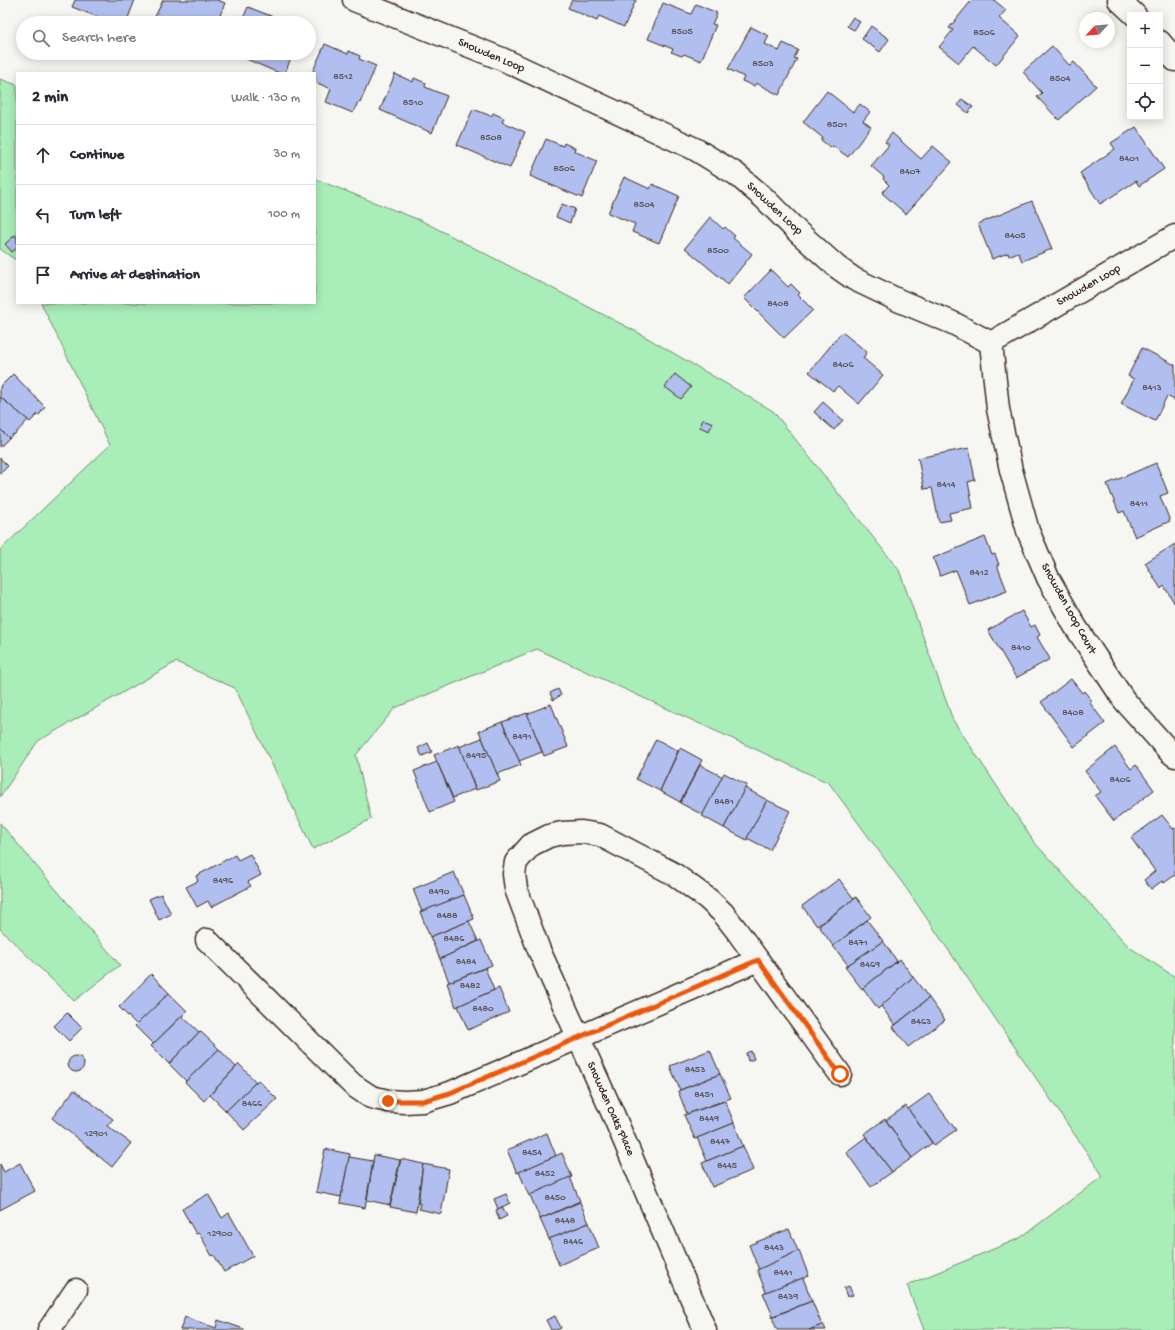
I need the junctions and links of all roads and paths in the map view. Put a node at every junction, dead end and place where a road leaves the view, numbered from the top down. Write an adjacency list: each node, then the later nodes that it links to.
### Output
1 (354, 0): 7 (street, Snowden Loop)
2 (1120, 0): 3 (street)
3 (1131, 12)
4 (1163, 46): 5 (street)
5 (1175, 60)
6 (1175, 236): 7 (street, Snowden Loop)
7 (991, 343): 8 (street, Snowden Loop Court)
8 (1175, 756)
9 (207, 940): 11 (street)
10 (758, 960): 11 (street); 11 (street, Snowden Oaks Place); 12 (street, Snowden Oaks Place)
11 (579, 1038): 15 (street, Snowden Oaks Place)
12 (840, 1074)
13 (76, 1290): 14 (street)
14 (49, 1330)
15 (705, 1330)

